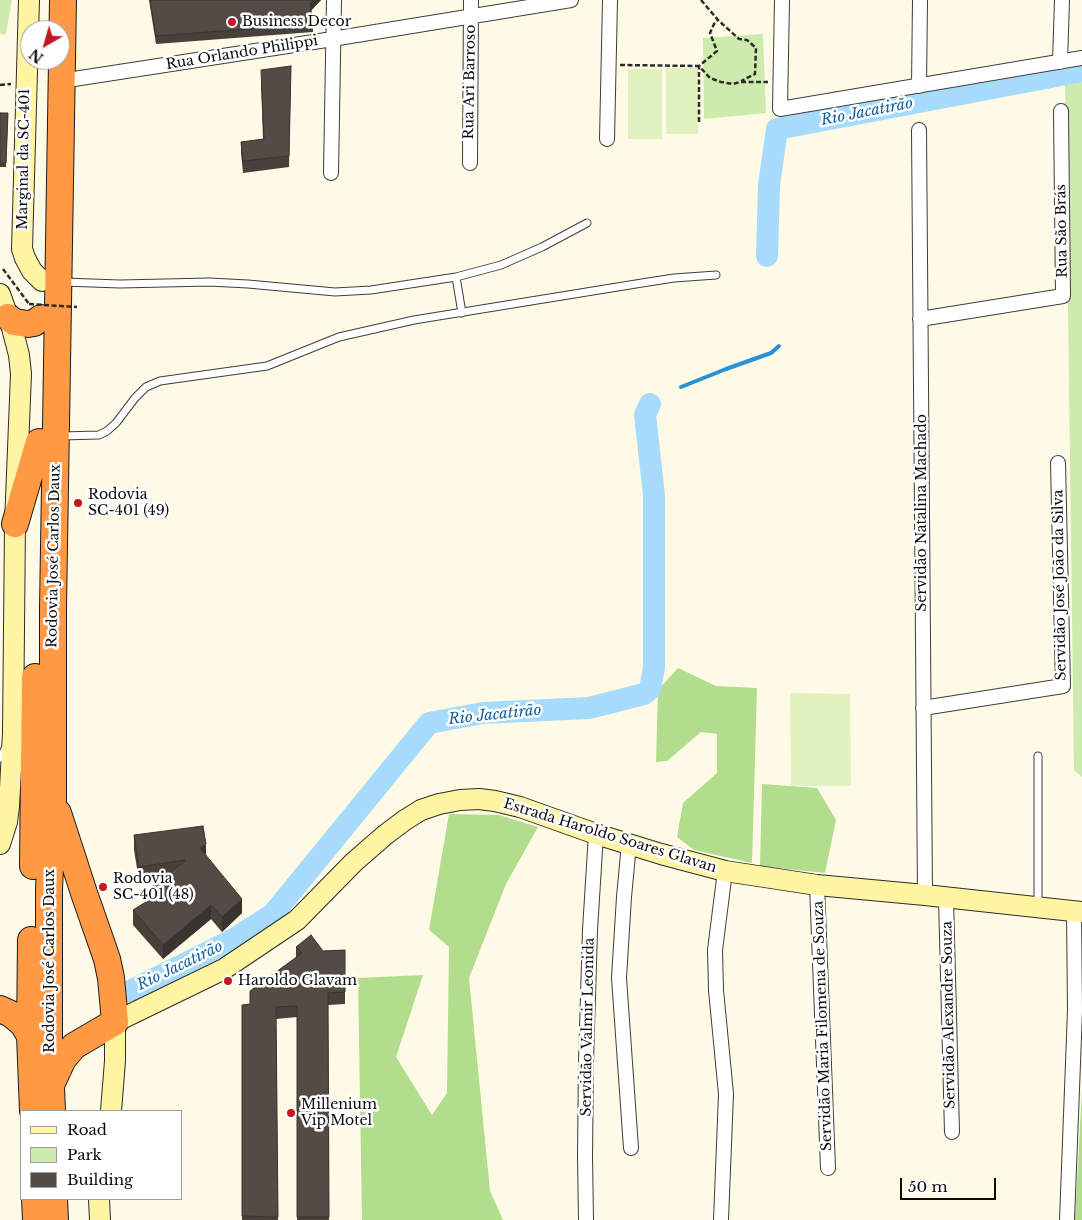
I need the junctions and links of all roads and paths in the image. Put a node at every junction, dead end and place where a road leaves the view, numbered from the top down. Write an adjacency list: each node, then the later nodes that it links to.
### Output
1 (29, 0): 37 (main road, Marginal da SC-401)
2 (45, 0): 13 (highway)
3 (62, 0): 24 (highway, Rodovia José Carlos Daux)
4 (334, 0): 15 (street)
5 (471, 0): 12 (street, Rua Ari Barroso)
6 (571, 0): 12 (street, Rua Orlando Philippi)
7 (610, 0): 18 (street)
8 (701, 0): 14 (path)
9 (782, 0): 22 (street)
10 (920, 0): 26 (street)
11 (1062, 0): 17 (street)
12 (471, 16): 15 (street, Rua Orlando Philippi); 31 (street, Rua Ari Barroso)
13 (45, 20)
14 (718, 20): 19 (path); 21 (path)
15 (333, 39): 24 (street, Rua Orlando Philippi); 32 (street)
16 (1082, 58): 17 (street)
17 (1060, 62): 26 (street)
18 (609, 64): 19 (path); 30 (street)
19 (699, 66): 21 (path); 28 (path)
20 (44, 70): 37 (highway, Rodovia José Carlos Daux)
21 (740, 82): 22 (path)
22 (781, 82): 26 (street)
23 (15, 84): 25 (path)
24 (61, 84): 37 (highway, Rodovia José Carlos Daux)
25 (0, 85)
26 (919, 86)
27 (1061, 111): 41 (street, Rua São Brás)
28 (699, 122)
29 (919, 130): 41 (street, Servidão Natalina Machado)
30 (607, 139)
31 (470, 163)
32 (331, 173)
33 (588, 223): 36 (lane)
34 (3, 270): 39 (path)
35 (716, 275): 40 (lane)
36 (456, 277): 37 (lane); 40 (lane)
37 (50, 282): 39 (highway, Rodovia José Carlos Daux); 42 (highway, Rodovia José Carlos Daux)
38 (77, 308): 39 (path, bridge)
39 (20, 309): 42 (highway, Rodovia José Carlos Daux); 44 (main road)
40 (462, 313): 42 (lane)
41 (920, 319): 45 (street, Servidão Natalina Machado)
42 (48, 439): 44 (highway); 49 (highway, Rodovia José Carlos Daux); 60 (highway, Rodovia José Carlos Daux)
43 (1058, 463): 45 (street, Servidão José João da Silva)
44 (15, 524): 46 (main road)
45 (923, 708): 56 (street, Servidão Natalina Machado)
46 (13, 733): 48 (lane); 50 (main road)
47 (1038, 756): 58 (lane)
48 (0, 758)
49 (53, 799): 62 (highway); 66 (highway, Rodovia José Carlos Daux)
50 (4, 812): 52 (main road)
51 (596, 834): 53 (main road, Estrada Haroldo Soares Glavan); 62 (main road, Estrada Haroldo Soares Glavan); 79 (street, Servidão Valmir Leonida)
52 (0, 844)
53 (629, 844): 54 (main road, Estrada Haroldo Soares Glavan); 71 (street)
54 (724, 871): 55 (main road, Estrada Haroldo Soares Glavan); 80 (street)
55 (817, 885): 56 (main road, Estrada Haroldo Soares Glavan); 72 (street, Servidão Maria Filomena de Souza)
56 (924, 895): 57 (main road, Estrada Haroldo Soares Glavan)
57 (946, 898): 58 (main road, Estrada Haroldo Soares Glavan); 70 (street, Servidão Alexandre Souza)
58 (1038, 907): 59 (main road, Estrada Haroldo Soares Glavan)
59 (1078, 912): 81 (street)
60 (30, 976): 61 (highway); 64 (highway, Rodovia José Carlos Daux)
61 (0, 1007): 64 (highway)
62 (116, 1022): 63 (highway); 65 (main road)
63 (93, 1034): 65 (main road); 66 (highway)
64 (30, 1036): 67 (highway, Rodovia José Carlos Daux)
65 (115, 1061): 69 (main road)
66 (51, 1085): 68 (highway, Rodovia José Carlos Daux)
67 (33, 1110)
68 (52, 1110)
69 (111, 1110)
70 (952, 1132)
71 (631, 1148)
72 (828, 1168)
73 (35, 1200): 76 (highway)
74 (54, 1200): 77 (highway)
75 (99, 1200): 78 (main road)
76 (36, 1220)
77 (55, 1220)
78 (100, 1220)
79 (586, 1220)
80 (721, 1220)
81 (1066, 1220)

